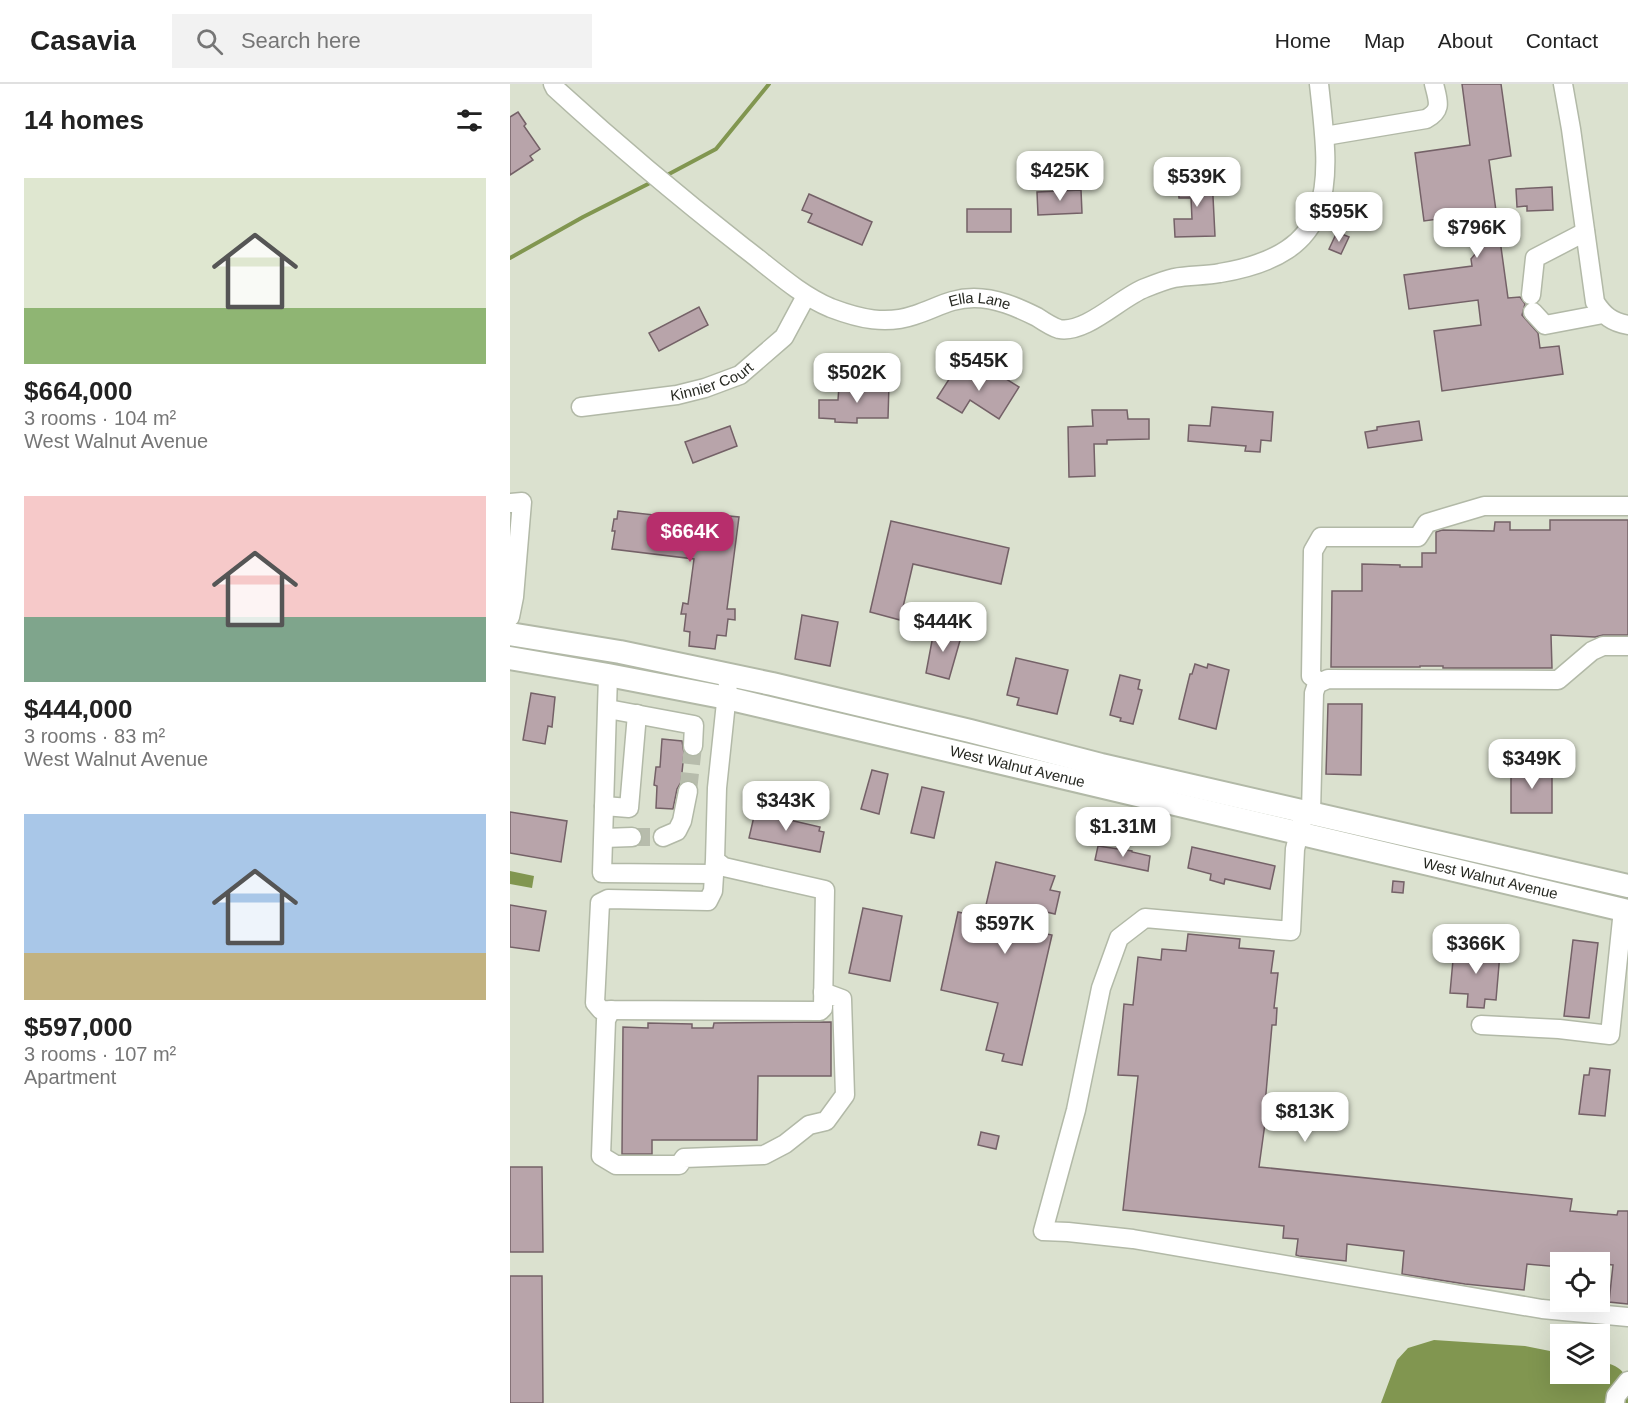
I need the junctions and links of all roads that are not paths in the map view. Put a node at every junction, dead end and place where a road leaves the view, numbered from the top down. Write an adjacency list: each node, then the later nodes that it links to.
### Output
1 (554, 84): 7 (street, Ella Lane)
2 (1319, 84): 5 (street, Ella Lane)
3 (1434, 84): 5 (street)
4 (1563, 84): 6 (street)
5 (1325, 136): 7 (street, Ella Lane)
6 (1585, 232): 8 (street); 8 (street)
7 (806, 296): 10 (street, Kinnier Court)
8 (1603, 314): 9 (street)
9 (1628, 325)
10 (581, 407)
11 (510, 503): 13 (street)
12 (1628, 506): 20 (street)
13 (512, 597): 14 (street)
14 (510, 617)
15 (510, 634): 18 (main road, West Walnut Avenue)
16 (1628, 646): 20 (street)
17 (510, 658): 19 (main road, West Walnut Avenue)
18 (729, 674): 21 (street); 27 (main road, West Walnut Avenue)
19 (608, 675): 21 (main road, West Walnut Avenue); 22 (street)
20 (1320, 682): 27 (street)
21 (727, 698): 28 (main road, West Walnut Avenue); 32 (street)
22 (608, 709): 23 (street); 26 (street)
23 (637, 714): 24 (street); 26 (street)
24 (693, 746)
25 (688, 791): 30 (street)
26 (604, 806): 31 (street)
27 (1308, 811): 28 (street); 33 (main road, West Walnut Avenue)
28 (1299, 833): 34 (main road, West Walnut Avenue); 39 (street)
29 (632, 837): 31 (street)
30 (663, 837)
31 (604, 838): 32 (street)
32 (714, 867): 35 (street); 36 (street)
33 (1628, 886)
34 (1625, 910): 38 (street)
35 (823, 992): 36 (street); 36 (street)
36 (611, 1010)
37 (1481, 1025): 38 (street)
38 (1619, 1037)
39 (1628, 1317)
40 (1628, 1381): 41 (street)
41 (1615, 1403)

